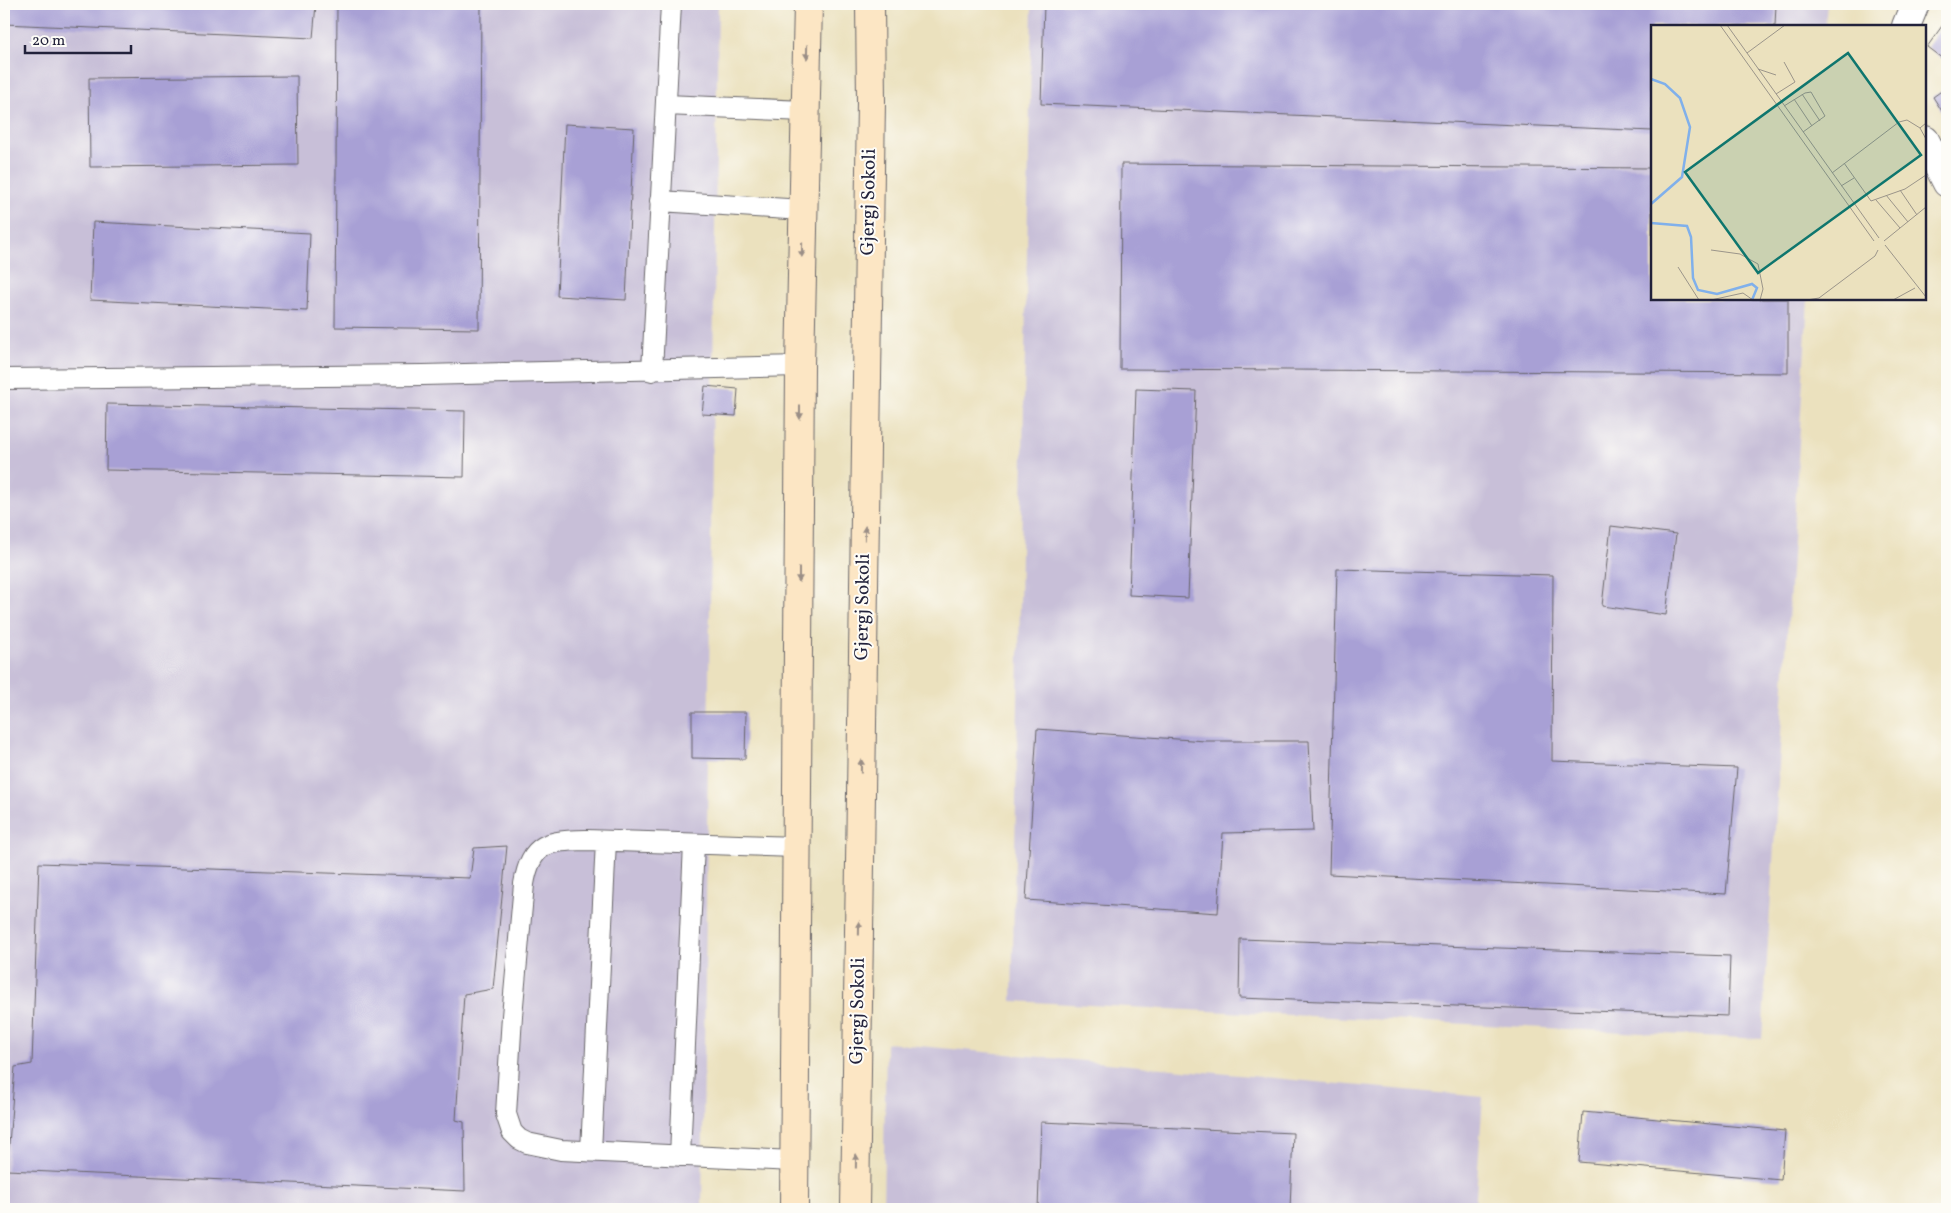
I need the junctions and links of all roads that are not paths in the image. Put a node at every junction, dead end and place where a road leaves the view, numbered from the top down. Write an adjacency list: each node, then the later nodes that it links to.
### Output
1 (671, 4): 6 (lane)
2 (808, 4): 7 (main road, one-way to 7)
3 (870, 4): 22 (main road, Gjergj Sokoli, one-way to 3)
4 (1914, 4): 5 (street)
5 (1906, 25)
6 (666, 105): 7 (lane); 10 (lane)
7 (805, 111): 11 (main road)
8 (1926, 142): 9 (street)
9 (1947, 183)
10 (660, 201): 11 (lane); 13 (lane)
11 (803, 210): 12 (main road, one-way to 12)
12 (800, 366): 13 (lane); 17 (main road, one-way to 17)
13 (652, 371): 14 (lane)
14 (4, 379)
15 (606, 840): 16 (lane); 18 (lane); 18 (lane)
16 (694, 844): 17 (lane); 19 (lane)
17 (797, 847): 20 (main road)
18 (591, 1151): 19 (lane)
19 (680, 1156): 20 (lane)
20 (794, 1161): 21 (main road)
21 (794, 1209)
22 (855, 1209)

